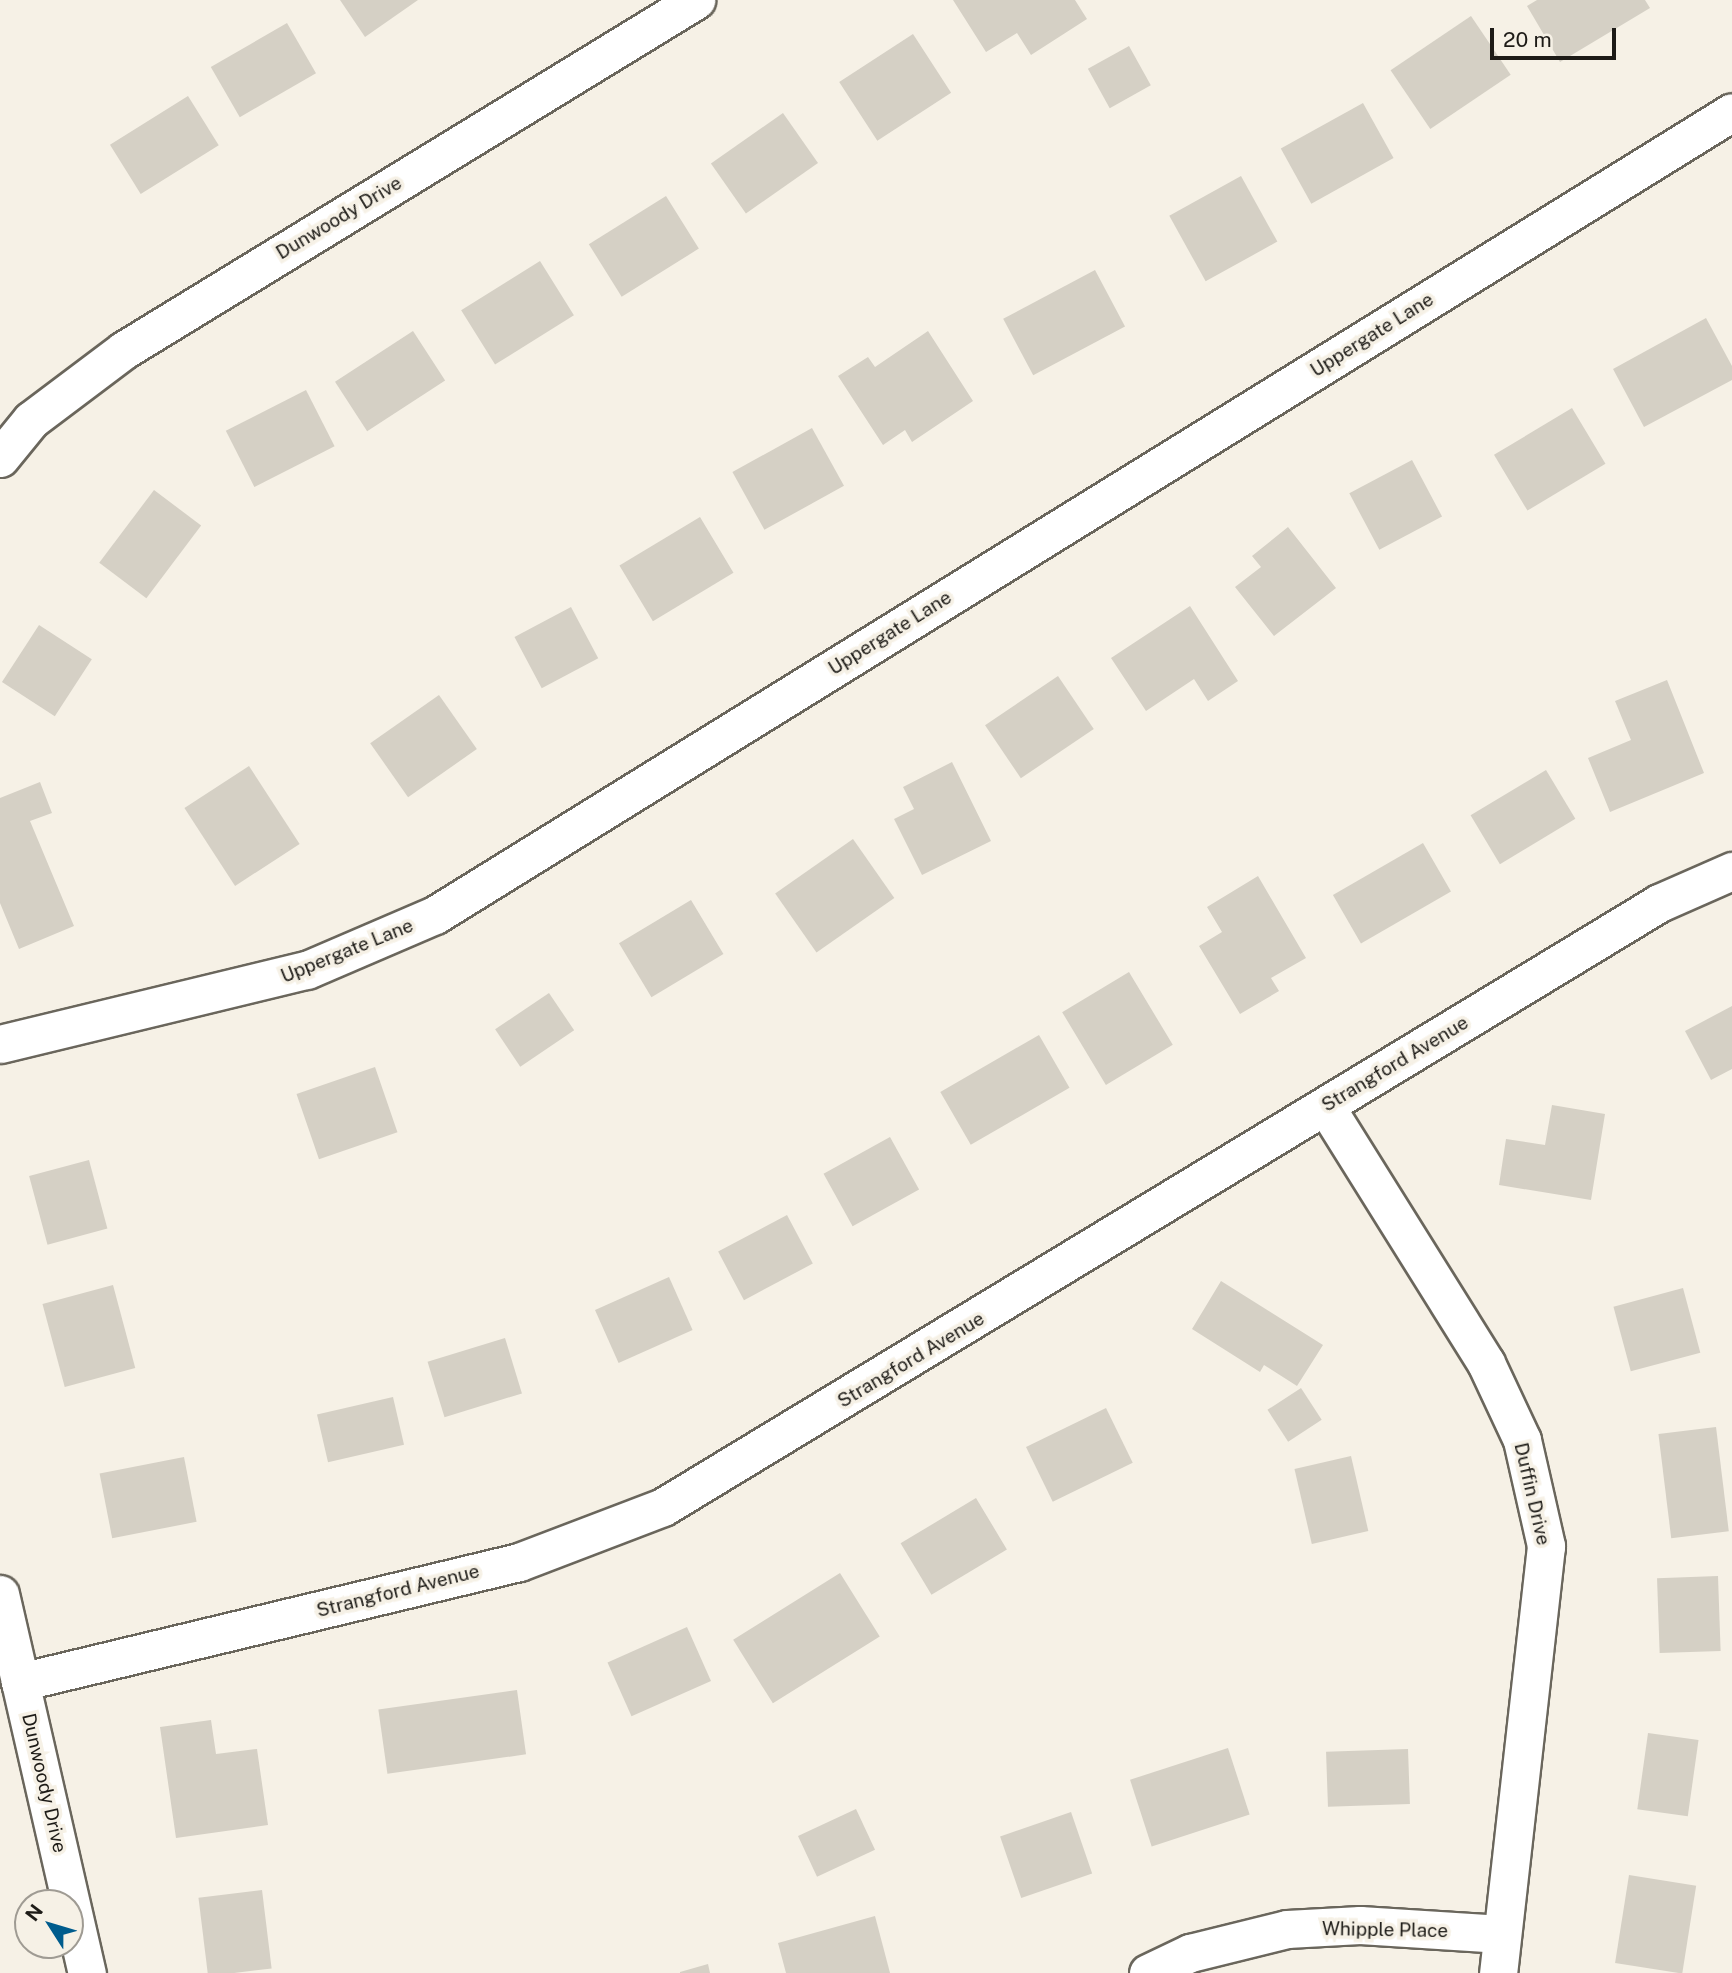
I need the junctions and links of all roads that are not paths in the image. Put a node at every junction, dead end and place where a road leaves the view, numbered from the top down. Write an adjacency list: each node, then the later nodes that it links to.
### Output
1 (696, 0): 3 (street, Dunwoody Drive)
2 (1732, 112): 5 (street, Uppergate Lane)
3 (0, 458)
4 (1732, 872): 6 (street, Strangford Avenue)
5 (0, 1044)
6 (1326, 1107): 8 (street, Strangford Avenue); 9 (street, Duffin Drive)
7 (0, 1594): 8 (street, Dunwoody Drive)
8 (20, 1682): 10 (street, Dunwoody Drive)
9 (1503, 1934): 11 (street, Whipple Place); 12 (street, Duffin Drive)
10 (87, 1973)
11 (1148, 1973)
12 (1497, 1973)

